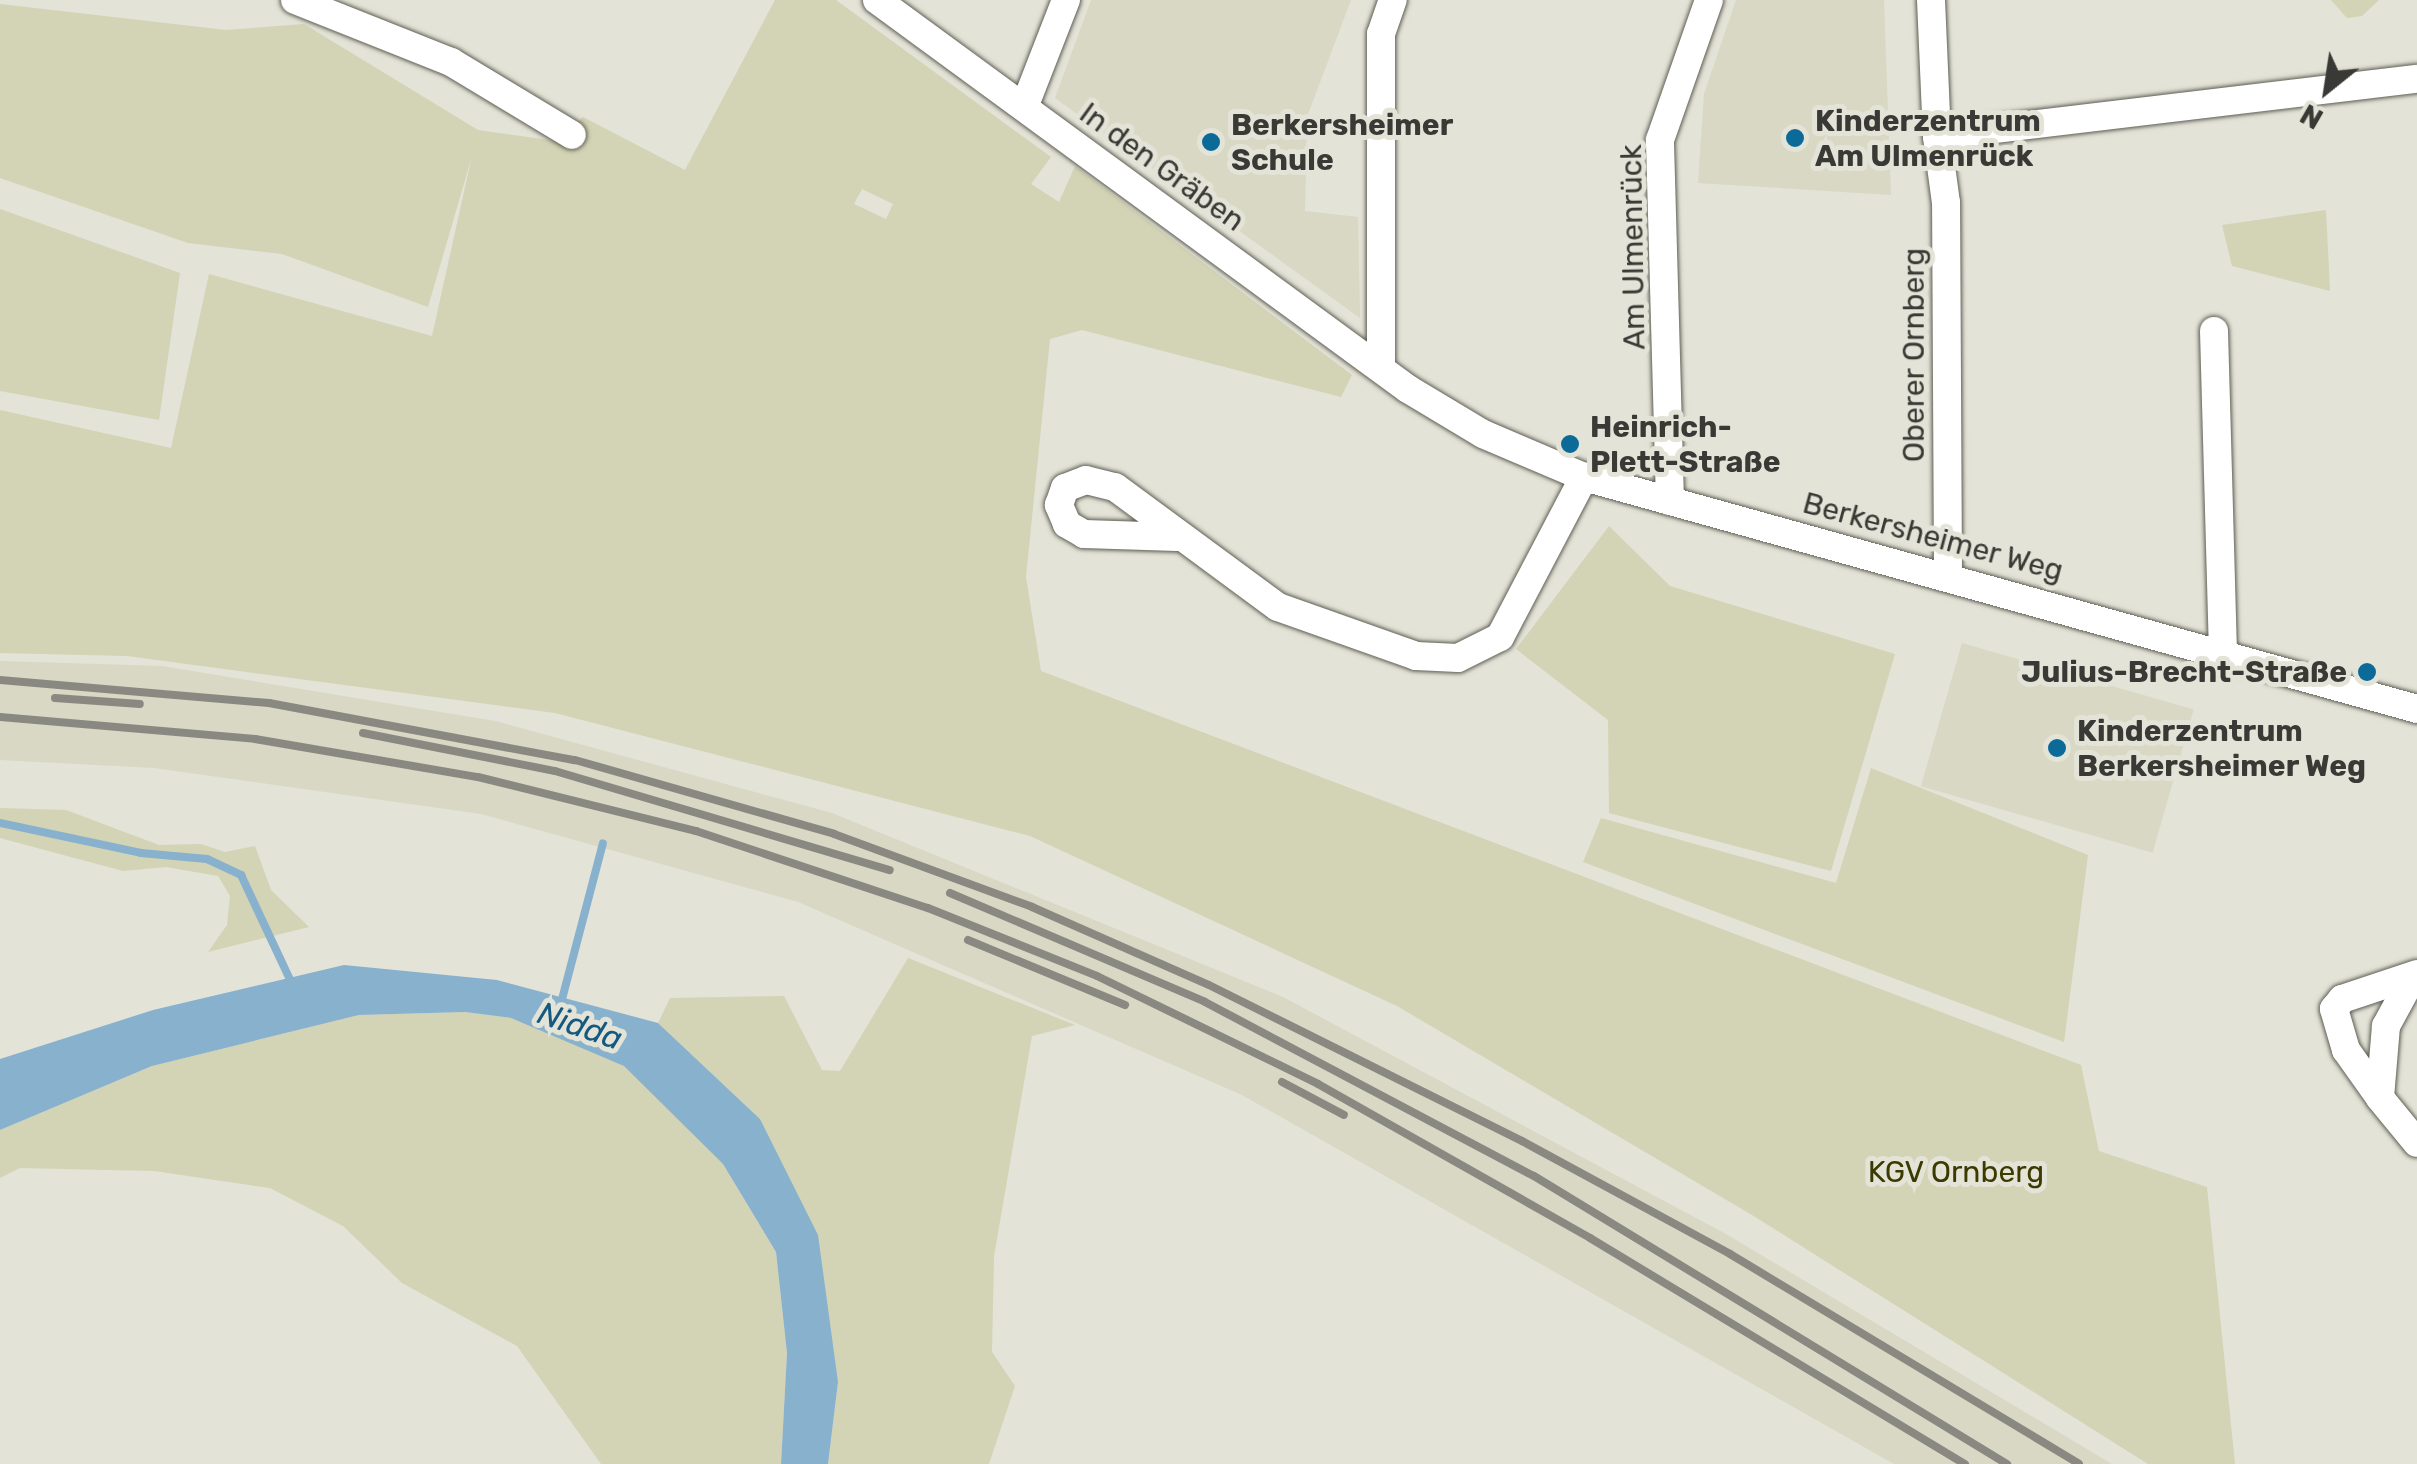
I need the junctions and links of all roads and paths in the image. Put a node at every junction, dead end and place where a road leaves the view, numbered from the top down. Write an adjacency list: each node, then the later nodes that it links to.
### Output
1 (295, 0): 9 (street)
2 (877, 0): 8 (street, In den Gräben)
3 (1066, 0): 8 (street)
4 (1393, 0): 12 (street)
5 (1709, 0): 15 (street, Am Ulmenrück)
6 (1931, 0): 10 (street, Oberer Ornberg)
7 (2417, 79): 10 (street)
8 (1025, 106): 12 (street, In den Gräben)
9 (572, 135)
10 (1937, 136): 17 (street, Oberer Ornberg)
11 (2214, 330): 18 (street)
12 (1381, 368): 13 (street, In den Gräben)
13 (1408, 389): 14 (street, Berkersheimer Weg)
14 (1584, 477): 15 (street, Berkersheimer Weg); 16 (street)
15 (1670, 501): 17 (street, Berkersheimer Weg)
16 (1177, 537)
17 (1948, 574): 18 (street, Berkersheimer Weg)
18 (2223, 650): 19 (street, Berkersheimer Weg)
19 (2417, 709)
20 (2415, 976): 21 (street); 21 (street)
21 (2380, 1098): 22 (street)
22 (2417, 1143)

